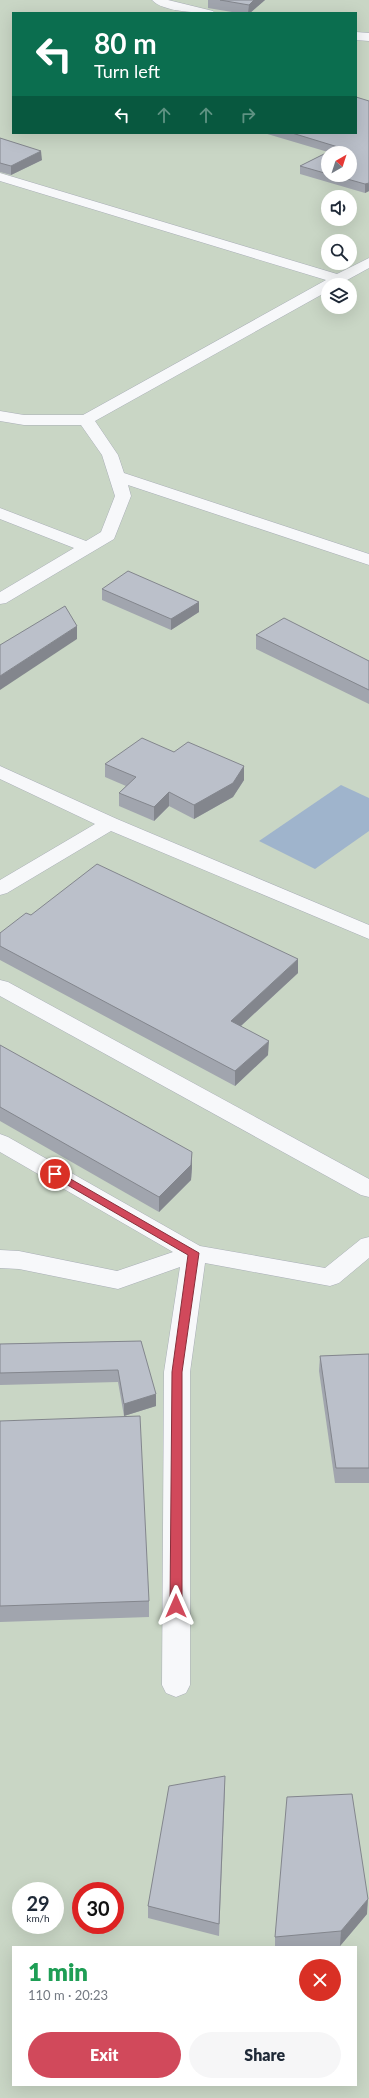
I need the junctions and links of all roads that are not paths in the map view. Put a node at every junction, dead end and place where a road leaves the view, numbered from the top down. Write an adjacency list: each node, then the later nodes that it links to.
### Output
1 (158, 0): 2 (street)
2 (204, 12)
3 (357, 36): 4 (street)
4 (369, 37)
5 (0, 177): 7 (street)
6 (369, 262): 8 (street)
7 (335, 278)
8 (340, 278)
9 (321, 289): 11 (street)
10 (0, 416): 11 (street)
11 (86, 420): 12 (street)
12 (117, 476): 14 (street); 15 (street)
13 (0, 514): 14 (street)
14 (87, 547): 16 (street)
15 (369, 560)
16 (0, 599)
17 (0, 772): 18 (street)
18 (110, 823): 19 (street); 20 (street)
19 (0, 888)
20 (369, 933)
21 (0, 987): 23 (street)
22 (0, 1142): 25 (street)
23 (369, 1190)
24 (369, 1245): 25 (street)
25 (194, 1253): 26 (street); 27 (street)
26 (0, 1259)
27 (176, 1685)

